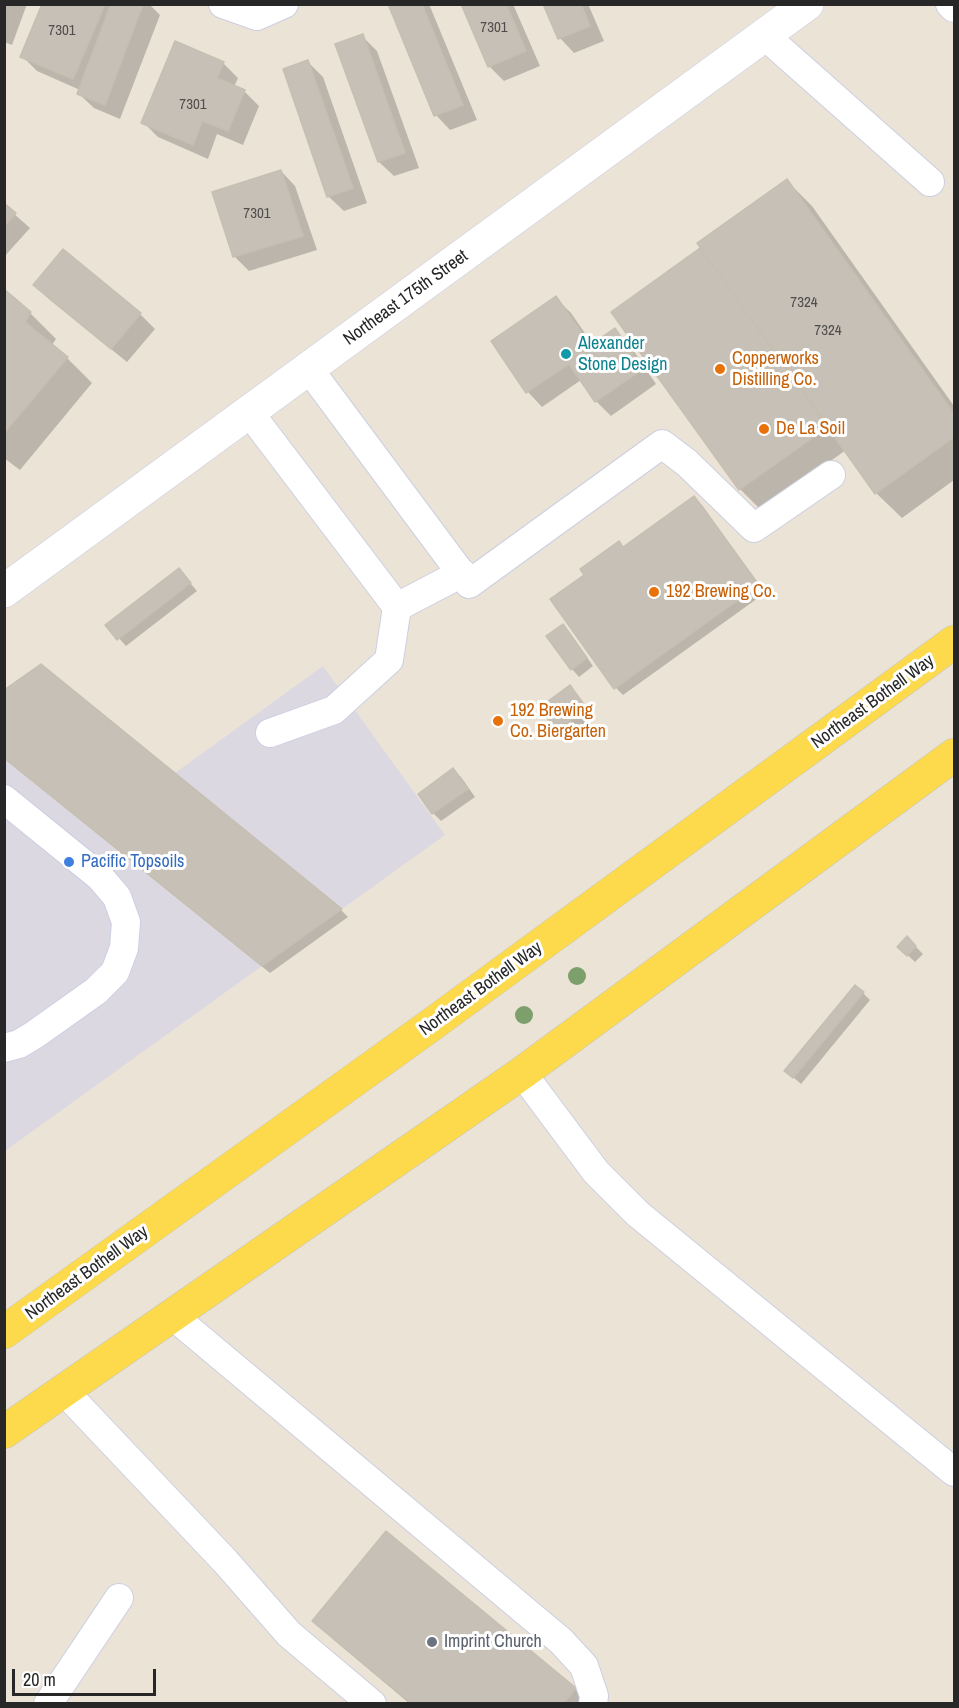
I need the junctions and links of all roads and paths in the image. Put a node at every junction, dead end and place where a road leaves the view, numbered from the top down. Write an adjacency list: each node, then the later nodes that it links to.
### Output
1 (223, 4): 2 (lane)
2 (284, 4)
3 (807, 4): 6 (street, Northeast 175th Street)
4 (950, 4): 5 (lane)
5 (954, 8)
6 (764, 35): 7 (lane); 8 (street, Northeast 175th Street)
7 (930, 182)
8 (309, 369): 9 (street, Northeast 175th Street); 11 (lane)
9 (249, 412): 12 (street, Northeast 175th Street); 13 (lane)
10 (831, 476): 11 (lane)
11 (462, 573): 13 (lane)
12 (4, 591)
13 (397, 607): 15 (lane)
14 (954, 642): 21 (main road, Northeast Bothell Way)
15 (270, 733)
16 (951, 765): 19 (main road)
17 (4, 800): 18 (lane)
18 (4, 1048)
19 (522, 1073): 20 (main road); 24 (lane)
20 (172, 1316): 22 (main road); 28 (lane)
21 (9, 1334)
22 (64, 1391): 23 (main road); 27 (lane)
23 (4, 1432)
24 (954, 1472)
25 (119, 1598): 26 (lane)
26 (48, 1704)
27 (372, 1704)
28 (593, 1704)

